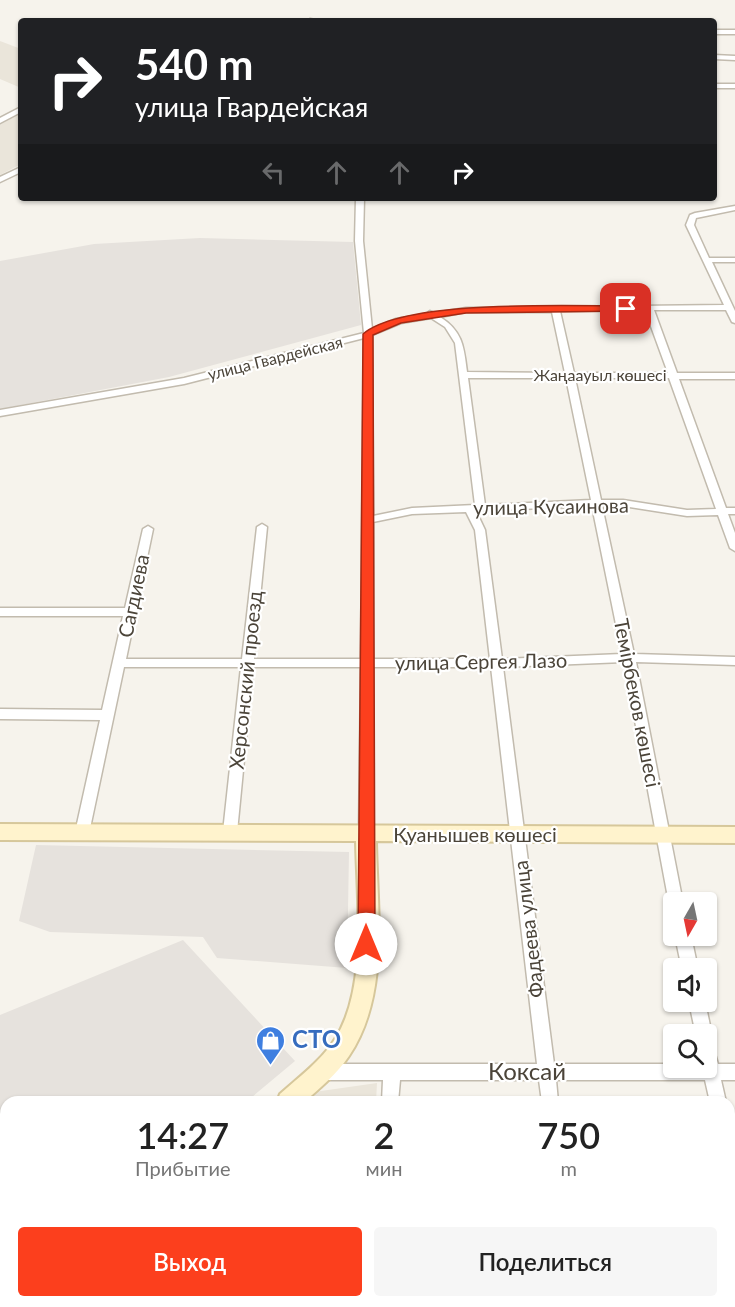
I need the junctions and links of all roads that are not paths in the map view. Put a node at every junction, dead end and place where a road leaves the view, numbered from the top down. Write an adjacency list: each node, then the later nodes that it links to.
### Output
1 (732, 32): 2 (street)
2 (732, 39)
3 (717, 57): 4 (street)
4 (735, 58)
5 (717, 86): 6 (street)
6 (735, 86)
7 (18, 111): 8 (street)
8 (0, 121)
9 (18, 171): 10 (street)
10 (0, 180)
11 (360, 201): 20 (street)
12 (735, 208): 13 (street)
13 (706, 260): 14 (street); 15 (street)
14 (735, 260)
15 (728, 307): 16 (street, улица Гвардейская); 19 (street)
16 (649, 309): 17 (street, улица Гвардейская); 23 (street)
17 (556, 310): 18 (street, улица Гвардейская); 22 (street, Темірбеков көшесі)
18 (430, 314): 20 (street, улица Гвардейская); 21 (street, Фадеева улица)
19 (735, 320)
20 (368, 334): 25 (street, улица Гвардейская); 30 (street)
21 (464, 375): 22 (street, Жаңаауыл көшесі); 27 (street, Фадеева улица)
22 (568, 375): 23 (street, Жаңаауыл көшесі); 26 (street, Темірбеков көшесі)
23 (672, 376): 24 (street, Жаңаауыл көшесі); 28 (street)
24 (735, 376)
25 (0, 412)
26 (595, 503): 27 (street, улица Кусаинова); 28 (street, улица Кусаинова); 36 (street, Темірбеков көшесі)
27 (474, 507): 30 (street, улица Кусаинова); 41 (street, Фадеева улица)
28 (723, 511): 29 (street, улица Кусаинова); 33 (street)
29 (735, 511)
30 (367, 520): 40 (street)
31 (262, 527): 39 (street, Херсонский проезд)
32 (148, 530): 35 (street, Сагдиева)
33 (735, 548)
34 (0, 612): 35 (street)
35 (131, 612): 38 (street, Сагдиева)
36 (629, 658): 37 (street, улица Сергея Лазо); 41 (street, улица Сергея Лазо); 49 (street, Темірбеков көшесі)
37 (735, 661)
38 (120, 663): 39 (street, улица Сергея Лазо); 43 (street, Сагдиева)
39 (247, 663): 40 (street, улица Сергея Лазо); 46 (street, Херсонский проезд)
40 (367, 663): 41 (street, улица Сергея Лазо); 47 (street)
41 (497, 663): 48 (street, Фадеева улица)
42 (0, 714): 43 (street)
43 (108, 715): 45 (street, Сагдиева)
44 (0, 832): 45 (street, Қуанышев көшесі)
45 (82, 832): 46 (street, Қуанышев көшесі)
46 (230, 832): 47 (street, Қуанышев көшесі)
47 (366, 835): 48 (street, Қуанышев көшесі); 53 (street)
48 (518, 835): 49 (street, Қуанышев көшесі); 54 (street, Фадеева улица)
49 (662, 835): 50 (street, Қуанышев көшесі); 51 (street, Темірбеков көшесі)
50 (735, 835)
51 (674, 892)
52 (392, 1071): 53 (street, Коксай); 54 (street, Коксай); 60 (street)
53 (319, 1072): 59 (street)
54 (546, 1072): 55 (street, Коксай); 61 (street, Фадеева улица)
55 (663, 1072)
56 (717, 1072): 57 (street, Коксай)
57 (735, 1072)
58 (712, 1078): 62 (street)
59 (294, 1096)
60 (390, 1096)
61 (548, 1096)
62 (717, 1096)

